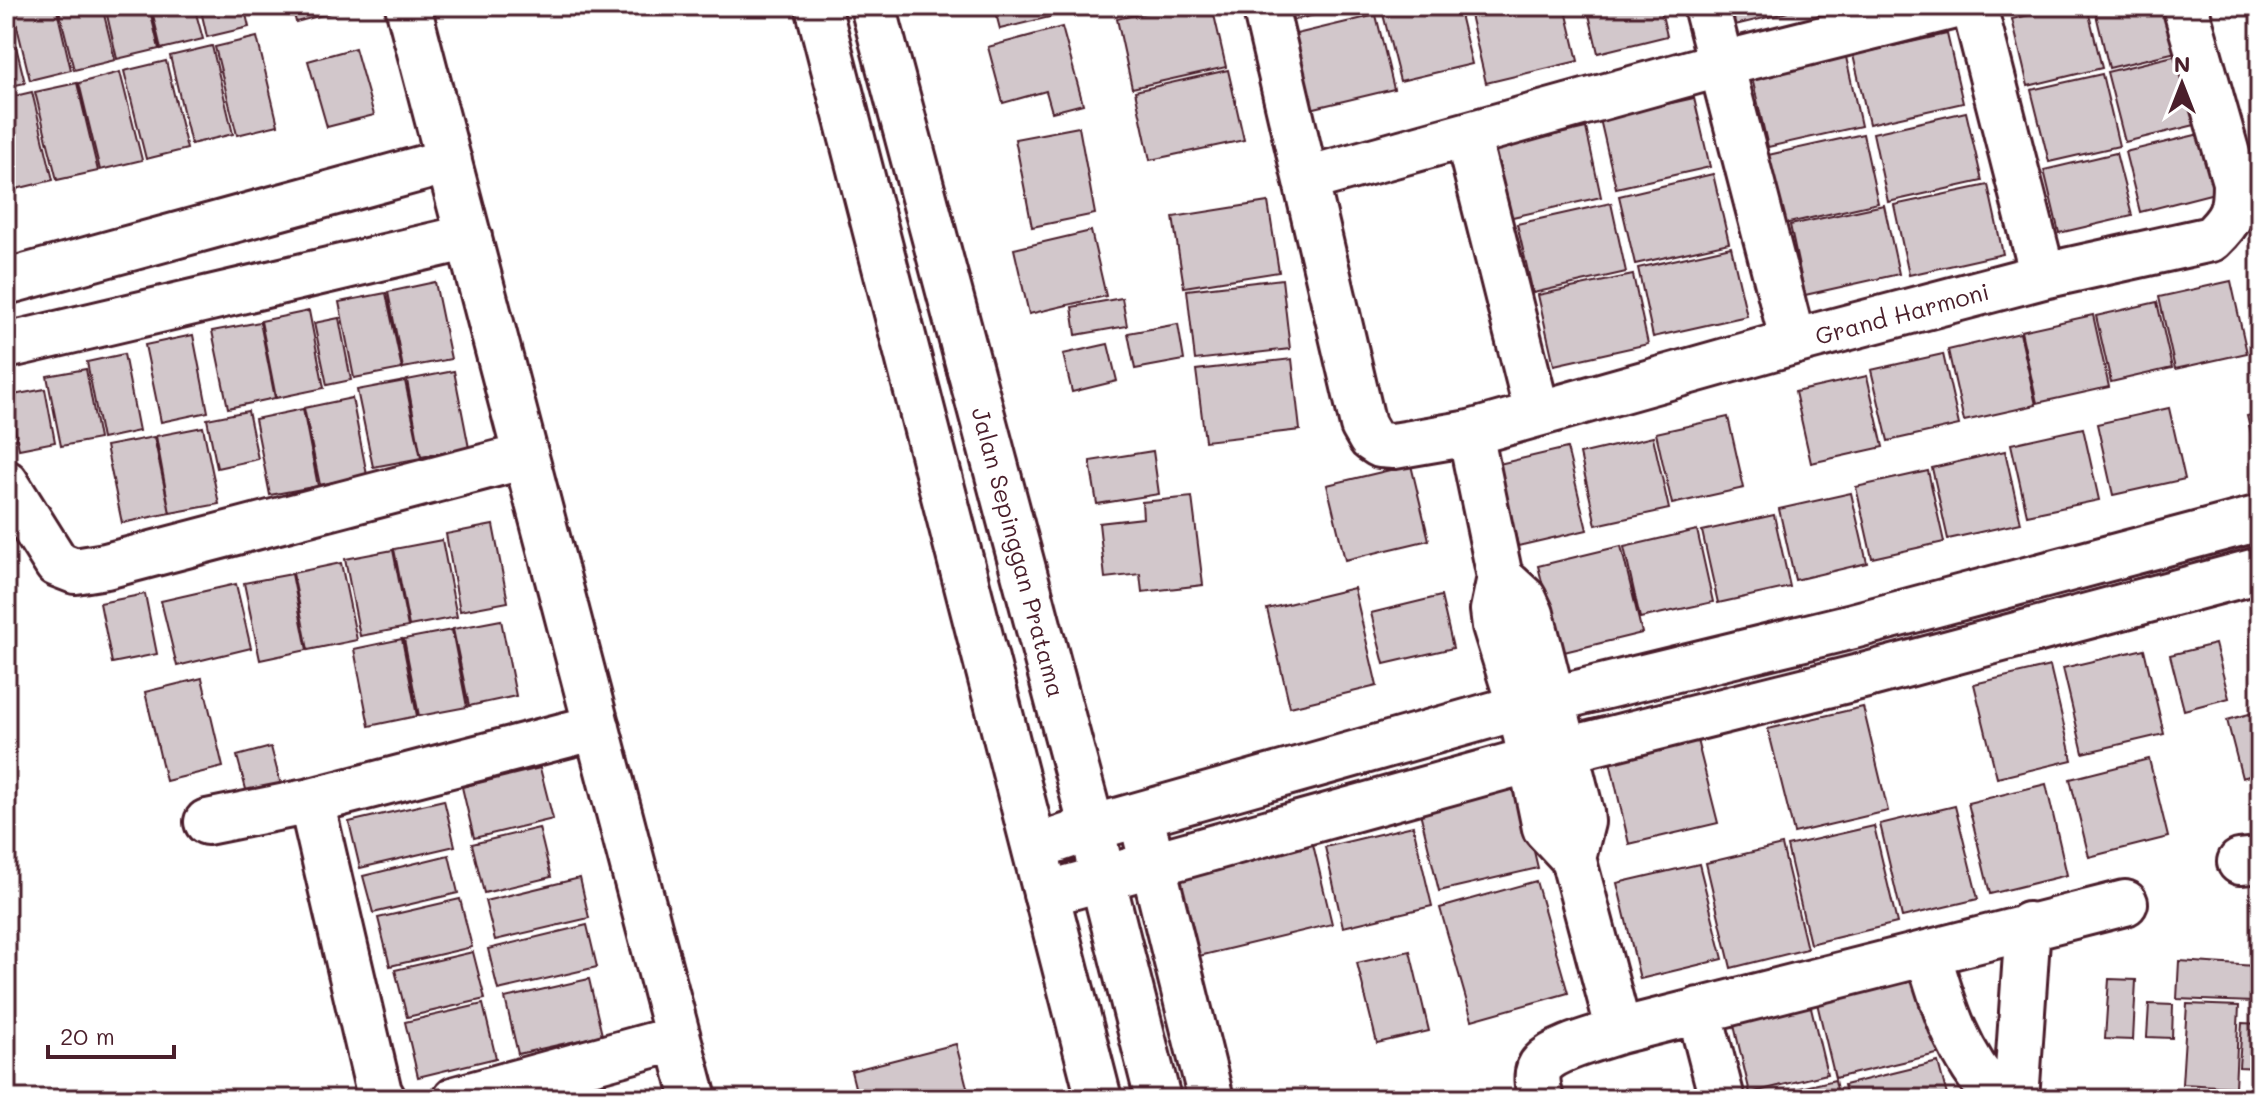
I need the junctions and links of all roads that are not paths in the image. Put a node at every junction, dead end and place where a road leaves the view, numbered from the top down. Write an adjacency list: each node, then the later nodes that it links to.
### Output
1 (408, 6): 11 (street)
2 (818, 6): 31 (street)
3 (873, 6): 30 (street, Jalan Sepinggan Pratama)
4 (1265, 6): 12 (street)
5 (1706, 6): 9 (street)
6 (1955, 6): 9 (street)
7 (1974, 6): 14 (street)
8 (2185, 6): 14 (street, Grand Harmoni)
9 (1722, 64): 10 (street); 16 (street)
10 (1467, 135): 12 (street); 18 (street)
11 (449, 161): 13 (street); 15 (street)
12 (1307, 179): 19 (street, Grand Harmoni)
13 (469, 237): 17 (street); 20 (street)
14 (2043, 276): 16 (street, Grand Harmoni)
15 (6, 282)
16 (1793, 342): 18 (street, Grand Harmoni)
17 (6, 346)
18 (1537, 412): 19 (street, Grand Harmoni)
19 (1470, 433): 24 (street)
20 (526, 456): 21 (street); 25 (street)
21 (6, 483)
22 (2250, 521): 23 (street); 24 (street)
23 (2257, 571): 26 (street)
24 (1536, 704): 26 (street); 28 (street)
25 (597, 727): 27 (street); 40 (street)
26 (1548, 755): 32 (street); 39 (street)
27 (311, 801): 29 (street); 41 (street)
28 (1141, 814): 30 (street); 32 (street)
29 (207, 822)
30 (1092, 828): 31 (street); 33 (street, Jalan Sepinggan Pratama)
31 (1036, 847): 34 (street)
32 (1152, 864): 33 (street); 46 (street)
33 (1102, 877): 34 (street); 45 (street, Jalan Sepinggan Pratama)
34 (1046, 894): 44 (street)
35 (2125, 903): 36 (street)
36 (2028, 925): 37 (street); 50 (street)
37 (1928, 953): 38 (street); 49 (street)
38 (1699, 1010): 39 (street); 48 (street)
39 (1619, 1031): 47 (street)
40 (678, 1038): 42 (street); 43 (street)
41 (383, 1099)
42 (456, 1099)
43 (694, 1099)
44 (1099, 1099)
45 (1158, 1099)
46 (1211, 1099)
47 (1541, 1099)
48 (1722, 1099)
49 (1998, 1099)
50 (2016, 1099)

